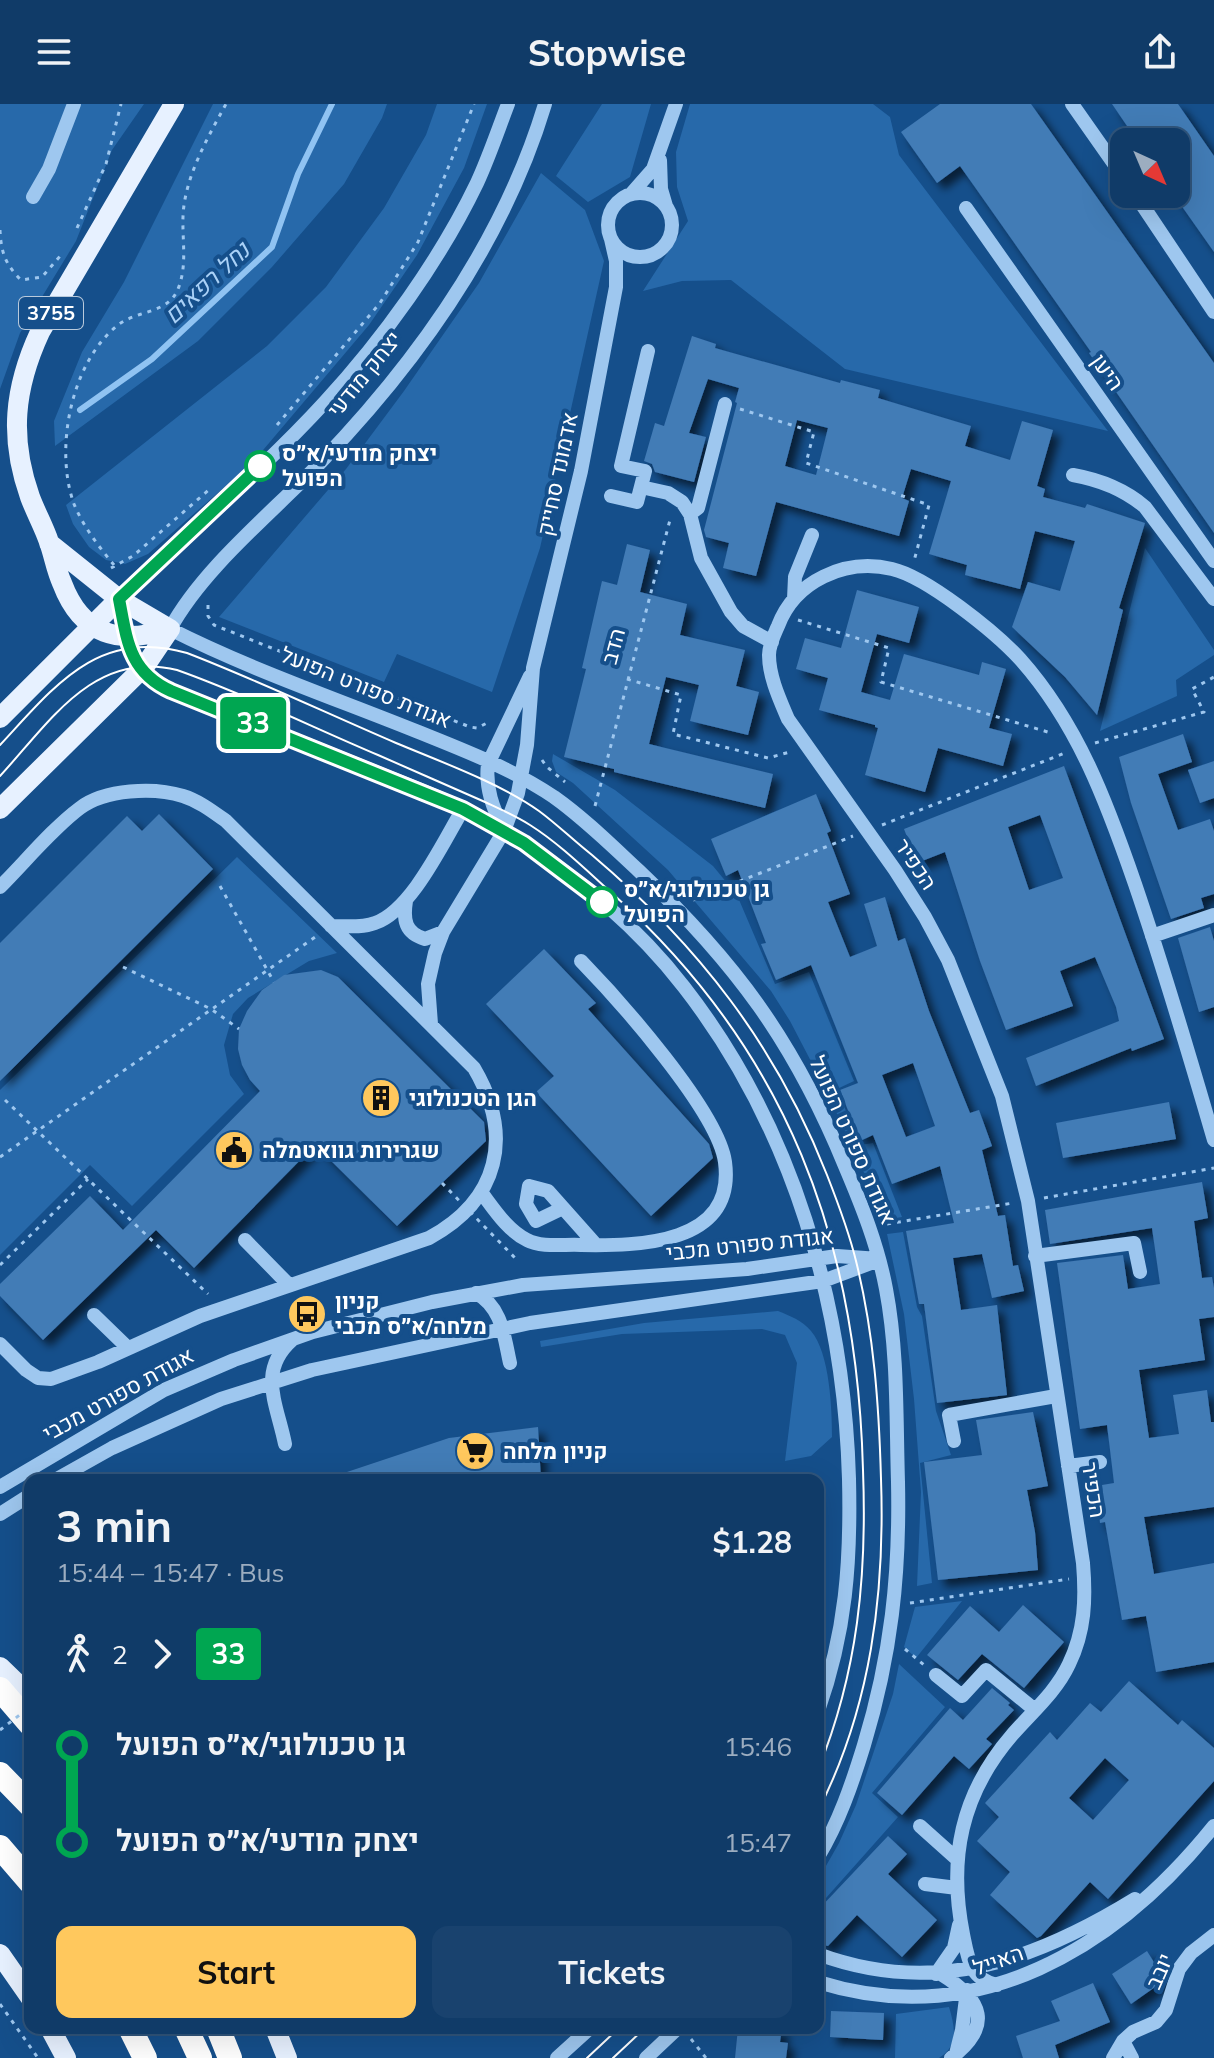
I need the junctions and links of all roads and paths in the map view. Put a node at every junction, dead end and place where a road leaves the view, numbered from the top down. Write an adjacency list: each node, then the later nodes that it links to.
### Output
1 (74, 104): 13 (street)
2 (121, 104): 18 (path)
3 (174, 104): 34 (main road, 3755)
4 (226, 104): 38 (path)
5 (474, 104): 26 (path)
6 (508, 104): 36 (street, יצחק מודעי)
7 (545, 104): 41 (street, יצחק מודעי)
8 (676, 104): 10 (street)
9 (1072, 104): 11 (street)
10 (661, 149): 12 (street); 14 (street)
11 (1110, 158)
12 (631, 194): 14 (street); 19 (street)
13 (33, 197)
14 (666, 207): 21 (street)
15 (966, 208): 37 (street, היען)
16 (1144, 208): 23 (street)
17 (0, 230): 20 (path)
18 (74, 233)
19 (611, 239): 21 (street); 22 (street, אדמונד סחייק)
20 (68, 246)
21 (649, 256): 22 (street)
22 (616, 287): 50 (street, אדמונד סחייק)
23 (1214, 312)
24 (648, 351): 29 (street)
25 (725, 404): 32 (street); 39 (path)
26 (270, 434)
27 (1073, 475): 44 (street)
28 (213, 487): 35 (path)
29 (641, 487): 30 (street); 31 (street)
30 (611, 496)
31 (676, 498): 32 (street); 53 (path, הדב)
32 (690, 514): 49 (street)
33 (812, 535): 43 (street)
34 (49, 543): 40 (main road, 3755); 46 (main road, 3755)
35 (142, 548): 36 (path); 38 (path)
36 (159, 561): 42 (street, יצחק מודעי)
37 (1214, 561)
38 (114, 565): 40 (path)
39 (909, 576): 43 (street, הכפיר); 56 (street, הכפיר)
40 (97, 582): 42 (main road, 3755)
41 (196, 589): 47 (street, יצחק מודעי); 55 (path)
42 (119, 599): 46 (main road, יצחק מודעי); 47 (main road, 3755); 48 (street)
43 (794, 599): 45 (street, הכפיר)
44 (1214, 599)
45 (782, 615): 49 (street, הכפיר); 56 (path)
46 (91, 626): 48 (main road); 54 (main road, יצחק מודעי)
47 (170, 629): 48 (main road); 51 (main road, יצחק מודעי); 58 (street, אגודת ספורט הפועל)
48 (128, 637): 51 (street)
49 (772, 642): 57 (street, הכפיר)
50 (533, 668): 58 (street, אדמונד סחייק); 59 (street, אדמונד סחייק)
51 (140, 671): 61 (main road, יצחק מודעי); 62 (street)
52 (1214, 677): 56 (path)
53 (627, 679): 57 (path); 60 (path, הדב)
54 (0, 718)
55 (490, 721)
56 (1078, 741): 64 (path); 72 (street, הכפיר)
57 (808, 747): 64 (street, הכפיר)
58 (489, 761): 59 (street, אגודת ספורט הפועל); 63 (street, אדמונד סחייק)
59 (522, 777): 63 (street, אדמונד סחייק); 95 (street, אגודת ספורט הפועל)
60 (595, 806)
61 (0, 809)
62 (463, 809): 63 (street); 67 (street)
63 (504, 831): 71 (street); 94 (street)
64 (866, 831): 68 (path); 88 (street, הכפיר)
65 (220, 886): 75 (path)
66 (0, 887): 70 (street)
67 (406, 900): 70 (street); 71 (street)
68 (690, 901)
69 (1214, 915): 72 (street)
70 (326, 929): 75 (path); 78 (street)
71 (443, 932): 78 (street)
72 (1152, 936): 82 (street, הכפיר)
73 (581, 961): 92 (street)
74 (123, 967): 77 (path)
75 (267, 970): 76 (path); 77 (path)
76 (274, 982)
77 (211, 1009): 79 (path); 81 (path)
78 (431, 1024): 87 (street)
79 (239, 1029)
80 (5, 1100): 81 (path)
81 (37, 1131): 83 (path); 85 (path)
82 (1214, 1140)
83 (0, 1157)
84 (1214, 1168): 88 (path)
85 (88, 1179): 96 (path); 102 (path)
86 (442, 1183): 97 (path, bridge)
87 (481, 1192): 92 (street); 100 (street)
88 (1028, 1201): 90 (path); 93 (street, הכפיר)
89 (563, 1208): 92 (street)
90 (879, 1225)
91 (245, 1240): 100 (street)
92 (596, 1245)
93 (1035, 1256): 98 (street); 110 (street, הכפיר)
94 (818, 1259): 95 (street, אגודת ספורט מכבי); 99 (street); 101 (street, אגודת ספורט מכבי)
95 (879, 1259): 99 (street, אגודת ספורט מכבי); 134 (street, אגודת ספורט הפועל)
96 (0, 1265)
97 (520, 1269)
98 (1140, 1272)
99 (823, 1281): 104 (street, אגודת ספורט מכבי); 125 (street)
100 (288, 1284): 102 (street)
101 (476, 1293): 104 (street); 105 (street, אגודת ספורט מכבי)
102 (222, 1308): 107 (street)
103 (94, 1315): 107 (street)
104 (502, 1328): 108 (street); 109 (street, אגודת ספורט מכבי)
105 (295, 1337): 109 (street); 116 (street, אגודת ספורט מכבי)
106 (0, 1344): 107 (street)
107 (128, 1348)
108 (510, 1363)
109 (270, 1382): 112 (street); 115 (street, אגודת ספורט מכבי)
110 (1056, 1396): 111 (street); 114 (street, הכפיר)
111 (954, 1441)
112 (285, 1444)
113 (1100, 1462): 114 (street)
114 (1068, 1466): 119 (street, הכפיר)
115 (66, 1474)
116 (0, 1487)
117 (24, 1499): 118 (street)
118 (0, 1514)
119 (1084, 1576): 120 (path); 126 (street, הכפיר)
120 (904, 1604)
121 (898, 1644): 123 (path)
122 (1, 1673): 124 (main road); 128 (highway)
123 (936, 1675): 126 (street)
124 (24, 1691)
125 (824, 1692)
126 (1035, 1710): 136 (street, הכפיר)
127 (24, 1712): 129 (path, bridge)
128 (24, 1713)
129 (0, 1730)
130 (0, 1774): 131 (highway)
131 (24, 1799)
132 (920, 1826): 136 (street)
133 (1214, 1826): 138 (street, האייל)
134 (824, 1845)
135 (0, 1849): 137 (highway)
136 (958, 1860): 140 (street, הכפיר)
137 (24, 1874)
138 (1166, 1881): 145 (street, האייל); 148 (street, האייל)
139 (925, 1884): 140 (street)
140 (957, 1888): 141 (street, הכפיר)
141 (960, 1917): 145 (street, הכפיר); 146 (street, הכפיר)
142 (1214, 1935): 160 (street, יובב)
143 (0, 1954): 149 (main road)
144 (824, 1956): 146 (street, האייל)
145 (974, 1972): 146 (street, האייל); 148 (street); 150 (street)
146 (938, 1974): 150 (street)
147 (824, 1983): 150 (street, האייל)
148 (997, 1985): 150 (street, האייל)
149 (24, 1988)
150 (966, 1994): 161 (street)
151 (0, 2004): 162 (path)
152 (53, 2034): 163 (main road)
153 (133, 2034): 164 (highway)
154 (189, 2034): 165 (highway)
155 (220, 2034): 166 (highway)
156 (277, 2034): 167 (main road)
157 (583, 2034): 168 (street)
158 (674, 2034): 169 (street)
159 (684, 2034): 170 (path)
160 (1123, 2041): 171 (street, יובב); 172 (street)
161 (953, 2056)
162 (38, 2058)
163 (66, 2058)
164 (145, 2058)
165 (200, 2058)
166 (230, 2058)
167 (287, 2058)
168 (557, 2058)
169 (646, 2058)
170 (706, 2058)
171 (1113, 2058)
172 (1132, 2058)

